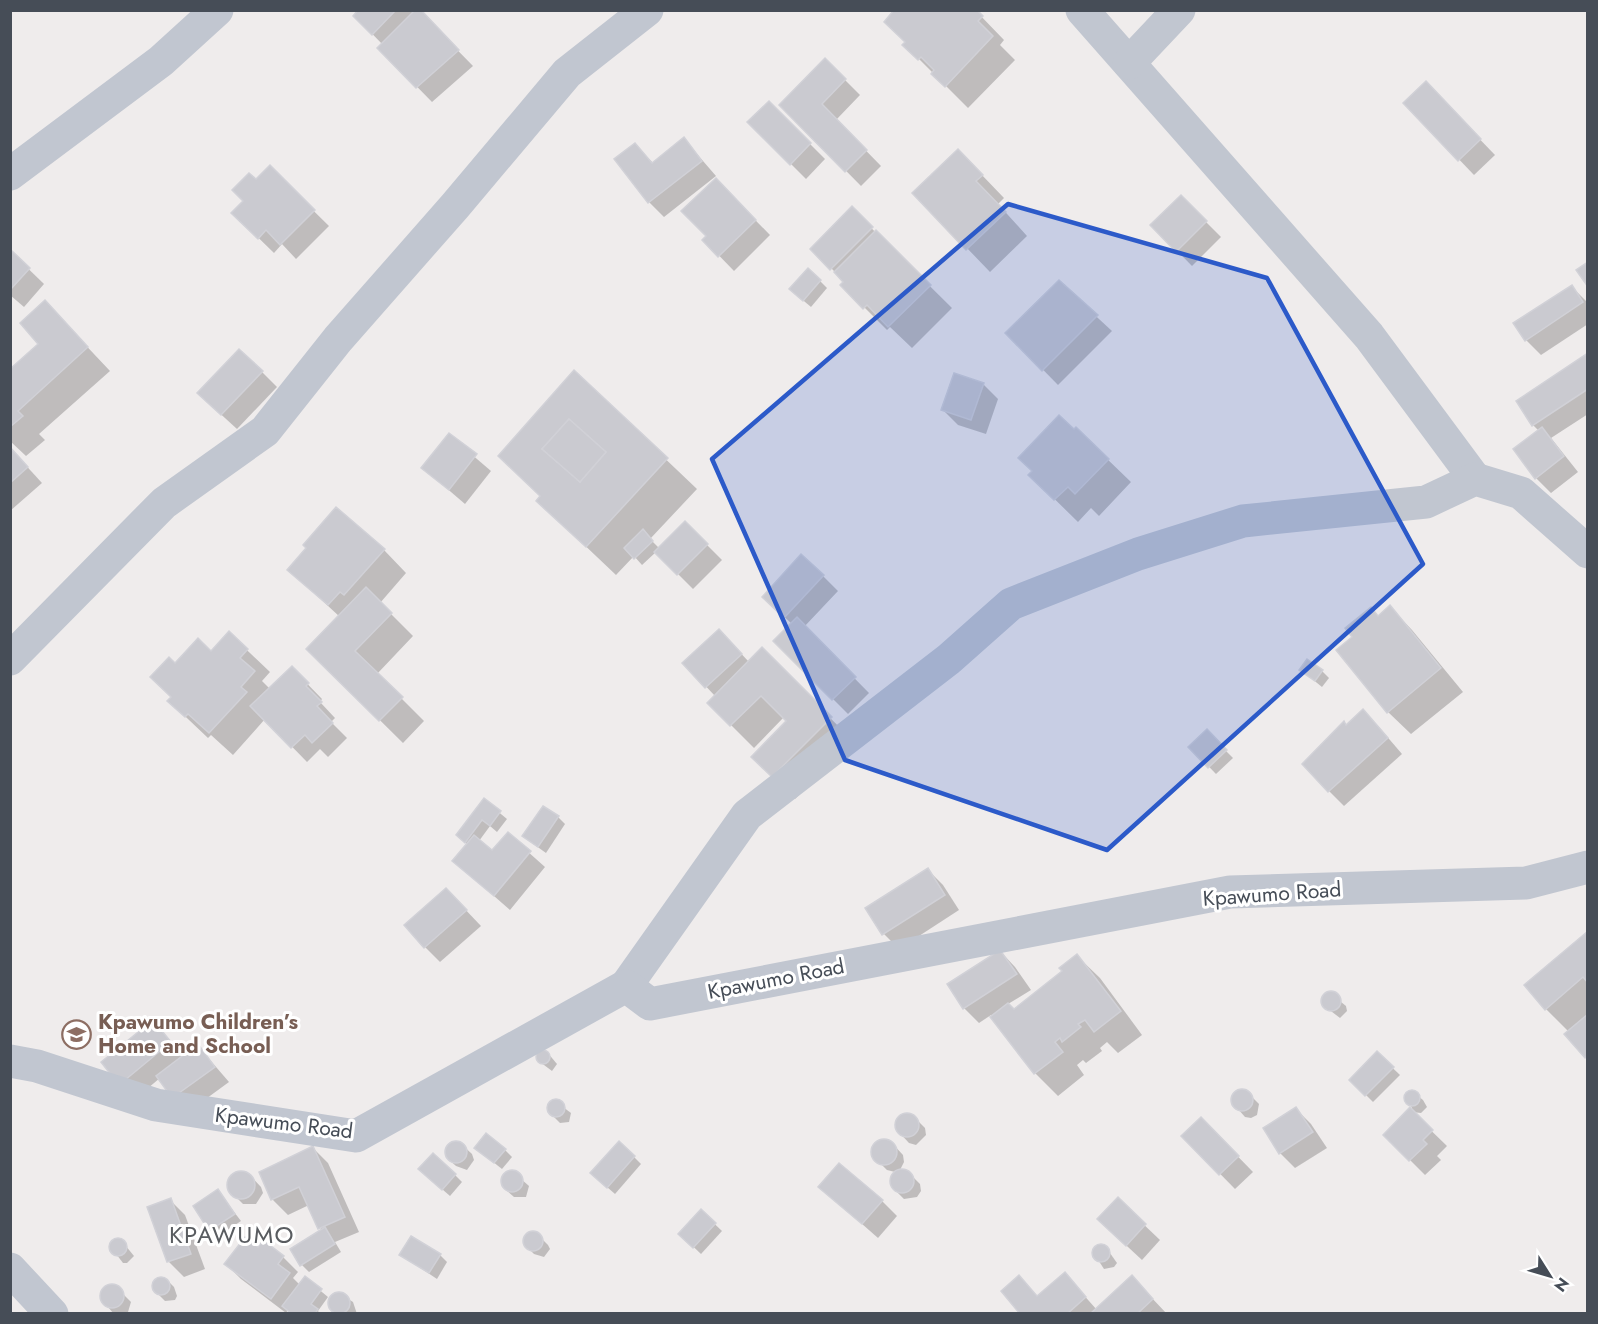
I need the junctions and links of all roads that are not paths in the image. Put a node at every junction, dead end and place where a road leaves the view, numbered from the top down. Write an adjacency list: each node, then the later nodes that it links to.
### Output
1 (217, 10): 6 (street)
2 (647, 10): 9 (street)
3 (1082, 10): 5 (street)
4 (1179, 10): 5 (street)
5 (1129, 63): 7 (street)
6 (10, 174)
7 (1475, 479): 8 (street); 11 (street)
8 (1587, 552)
9 (10, 659)
10 (1587, 867): 11 (street, Kpawumo Road)
11 (626, 986): 12 (street, Kpawumo Road)
12 (10, 1061)
13 (10, 1269): 14 (street)
14 (52, 1314)

